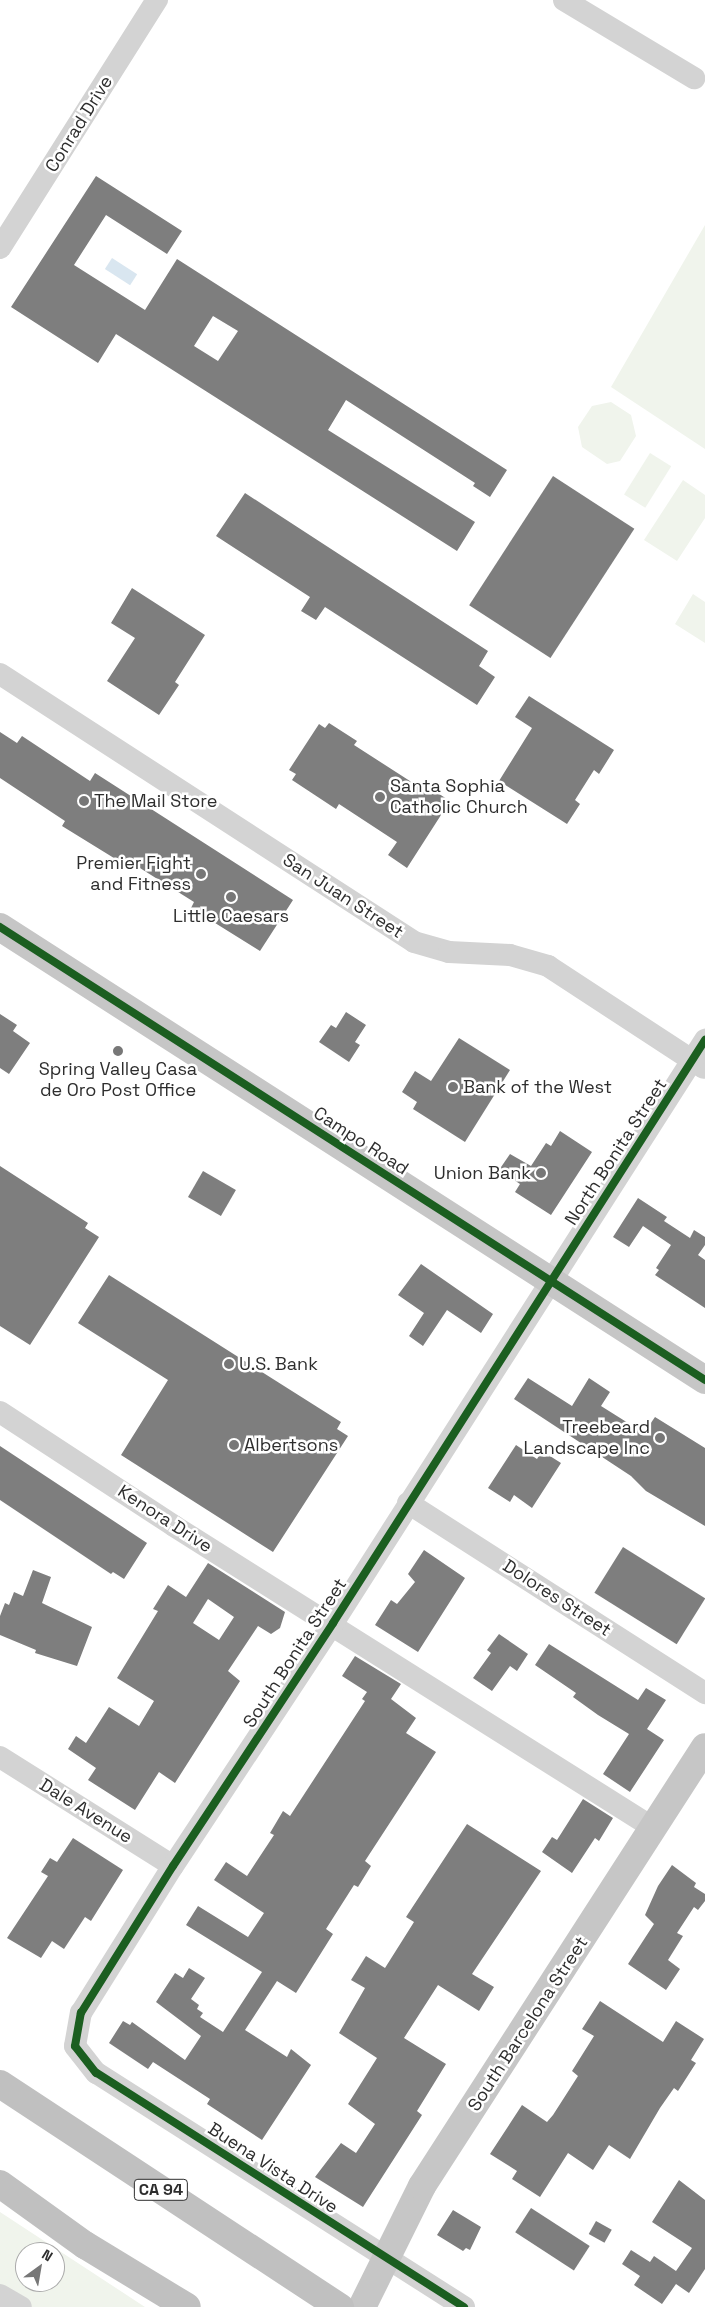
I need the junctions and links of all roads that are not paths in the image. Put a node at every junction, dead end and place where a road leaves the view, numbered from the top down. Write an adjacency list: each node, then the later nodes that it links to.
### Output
1 (157, 0): 4 (street, Conrad Drive)
2 (564, 0): 3 (street)
3 (694, 78)
4 (0, 248)
5 (0, 674): 8 (street, San Juan Street)
6 (0, 927): 9 (main road, Campo Road)
7 (705, 1040): 8 (street, North Bonita Street)
8 (698, 1065): 9 (street, North Bonita Street)
9 (550, 1281): 10 (main road, Campo Road); 12 (street, South Bonita Street)
10 (705, 1380)
11 (0, 1412): 13 (street, Kenora Drive)
12 (408, 1503): 13 (street, South Bonita Street); 14 (street, Dolores Street)
13 (333, 1624): 17 (street, Kenora Drive); 18 (street, South Bonita Street)
14 (705, 1693)
15 (705, 1747): 17 (main road, South Barcelona Street)
16 (0, 1757): 18 (street, Dale Avenue)
17 (655, 1828): 22 (main road, South Barcelona Street)
18 (173, 1866): 19 (street, South Bonita Street)
19 (75, 2046): 22 (street, Buena Vista Drive)
20 (0, 2084): 24 (highway, CA 94)
21 (0, 2184): 26 (highway)
22 (384, 2258): 27 (main road, South Barcelona Street); 28 (street, Buena Vista Drive)
23 (0, 2295): 25 (street)
24 (332, 2301)
25 (21, 2307)
26 (187, 2307)
27 (362, 2307)
28 (464, 2307)

